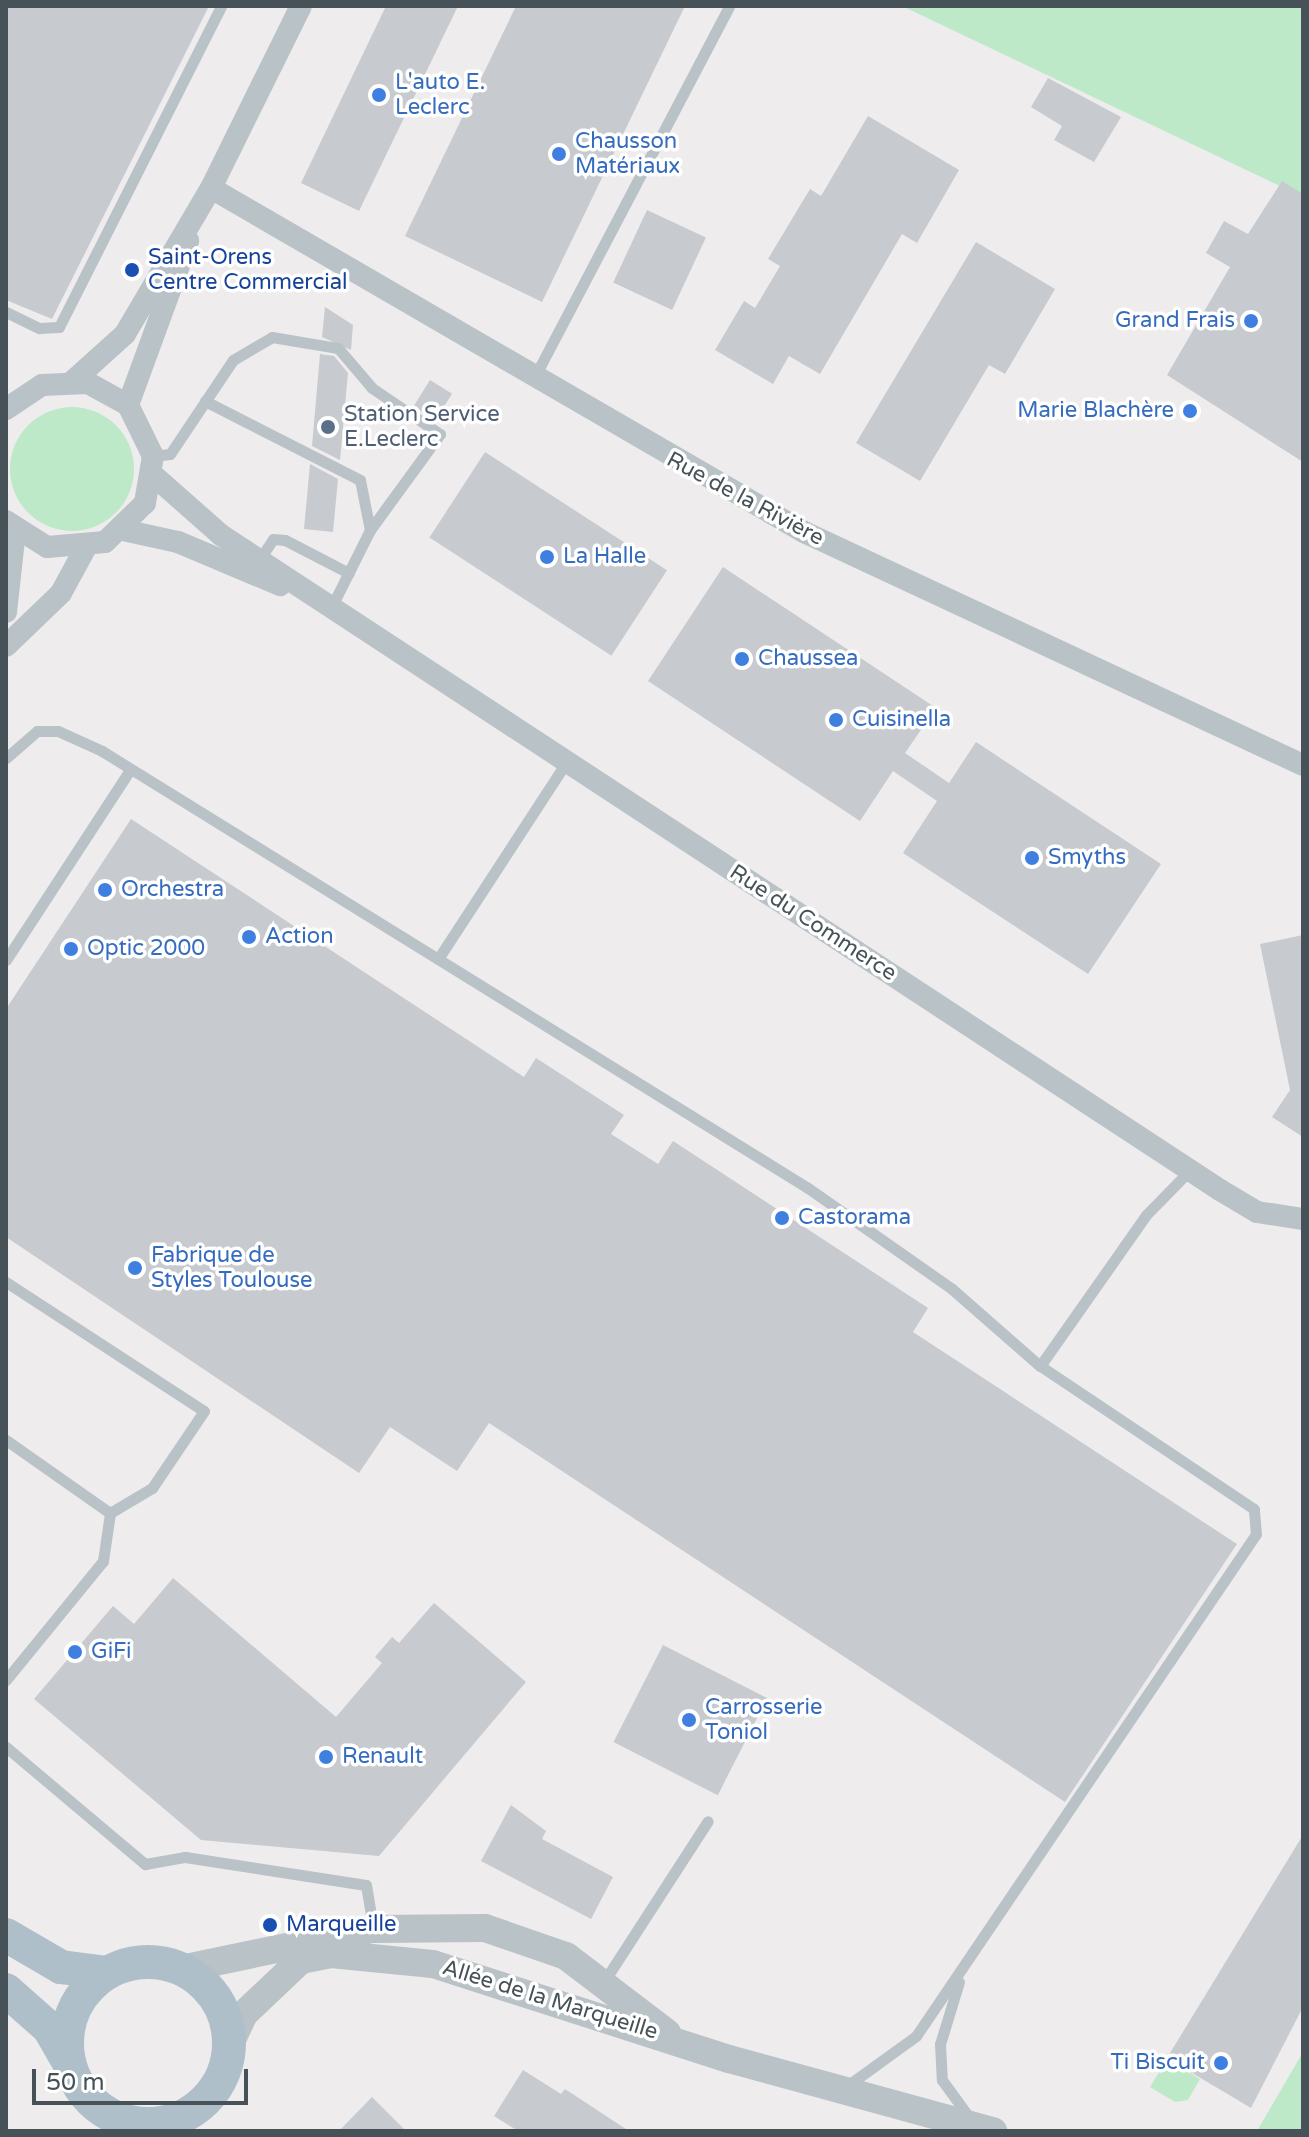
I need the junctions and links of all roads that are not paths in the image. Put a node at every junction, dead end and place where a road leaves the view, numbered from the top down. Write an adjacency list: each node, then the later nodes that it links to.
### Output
1 (221, 6): 6 (lane)
2 (301, 6): 4 (street)
3 (729, 6): 7 (lane)
4 (211, 188): 5 (street); 7 (street, Rue de la Rivière)
5 (199, 210): 8 (street); 10 (street)
6 (6, 312)
7 (534, 379): 24 (street, Rue de la Rivière)
8 (73, 381): 10 (street); 11 (street)
9 (205, 401): 12 (lane); 15 (lane); 15 (lane)
10 (128, 405): 12 (street, Rue du Commerce)
11 (7, 406)
12 (153, 466): 14 (street); 17 (street, Rue du Commerce)
13 (10, 526): 16 (street); 20 (street)
14 (123, 530): 16 (street); 19 (street, Rue du Commerce)
15 (370, 530): 18 (lane)
16 (85, 549): 21 (street)
17 (259, 560): 18 (lane); 19 (street, Rue du Commerce)
18 (349, 573): 19 (lane)
19 (332, 606): 23 (street, Rue du Commerce)
20 (6, 612)
21 (6, 646)
22 (6, 758): 25 (lane)
23 (567, 761): 26 (lane); 28 (street, Rue du Commerce)
24 (1303, 765)
25 (128, 773): 26 (lane); 27 (lane)
26 (438, 959): 31 (lane)
27 (6, 960)
28 (1190, 1170): 29 (street, Rue du Commerce); 31 (lane)
29 (1303, 1219)
30 (6, 1282): 33 (lane)
31 (1040, 1366): 42 (lane)
32 (6, 1440): 33 (lane)
33 (110, 1513): 34 (lane)
34 (6, 1680)
35 (6, 1747): 37 (lane)
36 (708, 1821): 43 (lane)
37 (373, 1929): 39 (lane); 40 (street, Allée de la Marqueille); 43 (street, Allée de la Marqueille)
38 (6, 1935): 41 (main road)
39 (351, 1955): 45 (street, Allée de la Marqueille); 46 (street, Allée de la Marqueille)
40 (181, 1969): 41 (main road); 46 (main road)
41 (106, 1973): 47 (main road)
42 (962, 1974): 48 (lane); 51 (lane)
43 (605, 1980): 45 (street, Allée de la Marqueille)
44 (6, 1990): 47 (main road)
45 (674, 2039): 48 (street, Allée de la Marqueille)
46 (229, 2046): 49 (main road)
47 (68, 2061): 50 (main road)
48 (844, 2087): 51 (street, Allée de la Marqueille)
49 (202, 2116): 50 (main road)
50 (131, 2126)
51 (990, 2130)

